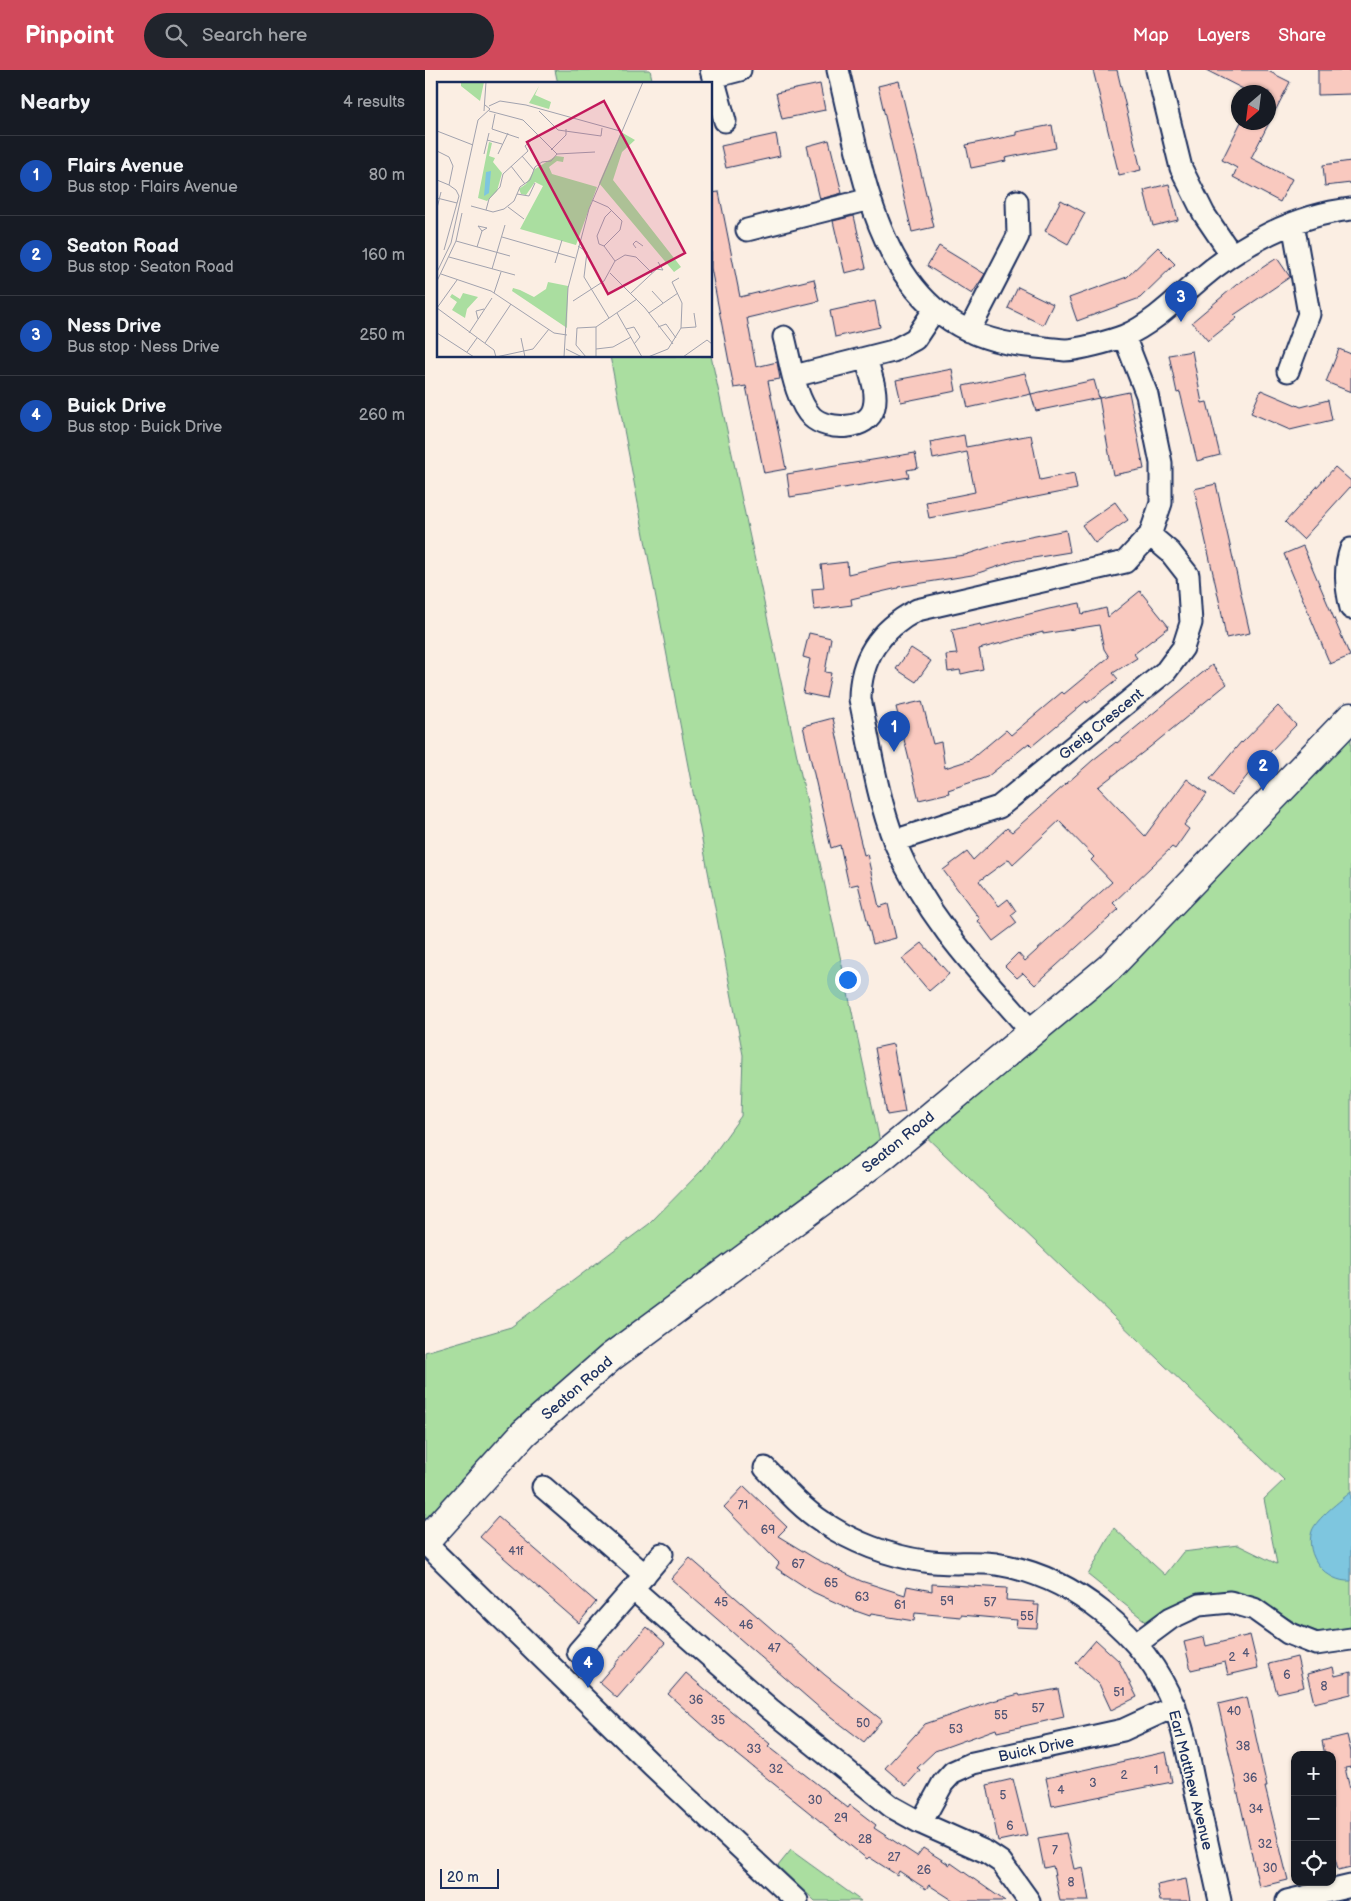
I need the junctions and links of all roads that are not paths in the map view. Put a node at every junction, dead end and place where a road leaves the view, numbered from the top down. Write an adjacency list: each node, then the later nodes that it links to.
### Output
1 (739, 70): 4 (street)
2 (838, 70): 6 (street)
3 (1157, 70): 11 (street)
4 (712, 73): 5 (street)
5 (725, 121)
6 (870, 199): 10 (street); 12 (street)
7 (1017, 201): 13 (street)
8 (1351, 209): 9 (street)
9 (1293, 223): 11 (street); 17 (street)
10 (747, 230)
11 (1231, 254): 14 (street)
12 (935, 309): 13 (street); 16 (street)
13 (969, 330): 14 (street)
14 (1124, 336): 19 (street)
15 (784, 337): 18 (street)
16 (866, 358): 18 (street); 18 (street)
17 (1287, 371)
18 (794, 376)
19 (1149, 535): 23 (street, Greig Crescent); 23 (street)
20 (1351, 549): 21 (street)
21 (1351, 608)
22 (1351, 717): 24 (street, Seaton Road)
23 (894, 841): 24 (street)
24 (1032, 1032): 27 (street, Seaton Road)
25 (765, 1468): 31 (street, Earl Matthew Avenue)
26 (543, 1487): 29 (street)
27 (425, 1542): 36 (street)
28 (662, 1554): 29 (street)
29 (639, 1582): 32 (street); 34 (street)
30 (1351, 1639): 31 (street)
31 (1135, 1644): 33 (street, Earl Matthew Avenue)
32 (578, 1652)
33 (1175, 1706): 34 (street, Buick Drive); 38 (street, Earl Matthew Avenue)
34 (921, 1823): 37 (street)
35 (1351, 1886): 39 (street)
36 (797, 1901)
37 (1029, 1901)
38 (1220, 1901)
39 (1287, 1901)

